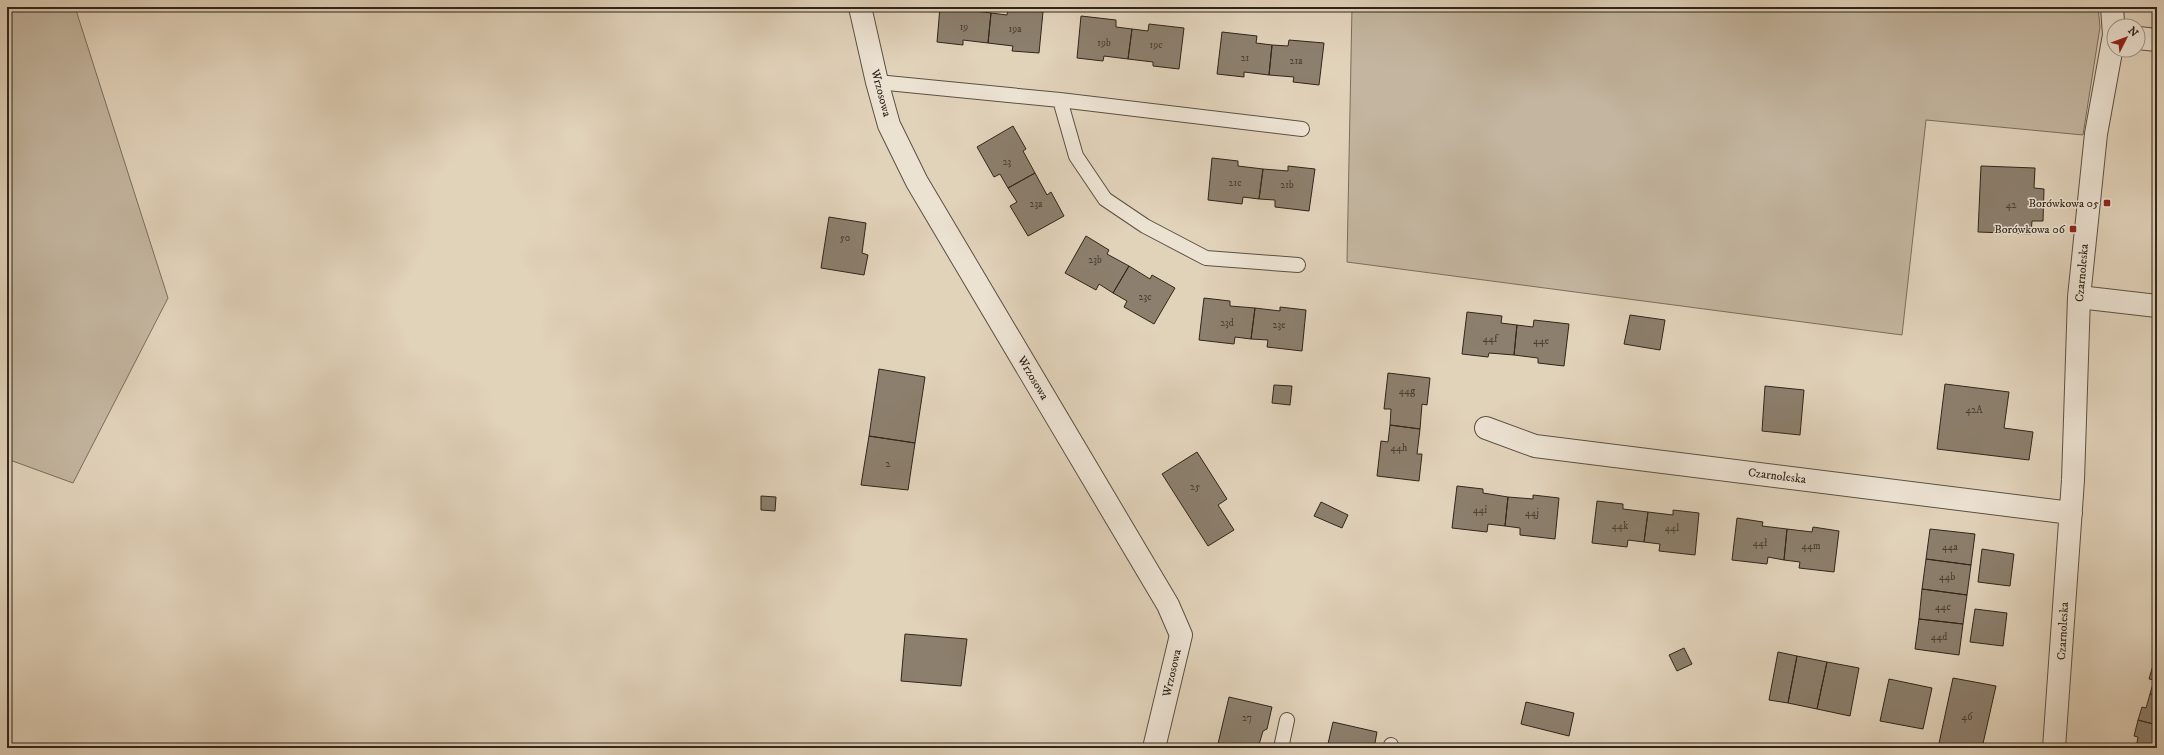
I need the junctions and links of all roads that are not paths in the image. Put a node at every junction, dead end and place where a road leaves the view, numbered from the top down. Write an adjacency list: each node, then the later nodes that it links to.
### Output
1 (860, 7): 7 (street, Wrzosowa)
2 (2112, 7): 3 (street, Czarnoleska)
3 (2113, 18)
4 (2146, 39): 5 (street)
5 (2157, 40)
6 (2110, 58): 11 (street, Czarnoleska)
7 (877, 82): 8 (lane); 16 (street, Wrzosowa)
8 (1060, 100): 9 (lane); 10 (lane)
9 (1302, 129)
10 (1298, 265)
11 (2079, 297): 12 (street); 14 (street, Czarnoleska)
12 (2157, 306)
13 (1486, 428): 14 (street, Czarnoleska)
14 (2071, 513): 18 (street, Czarnoleska)
15 (1287, 720): 17 (lane)
16 (1154, 748)
17 (1281, 748)
18 (2054, 748)

